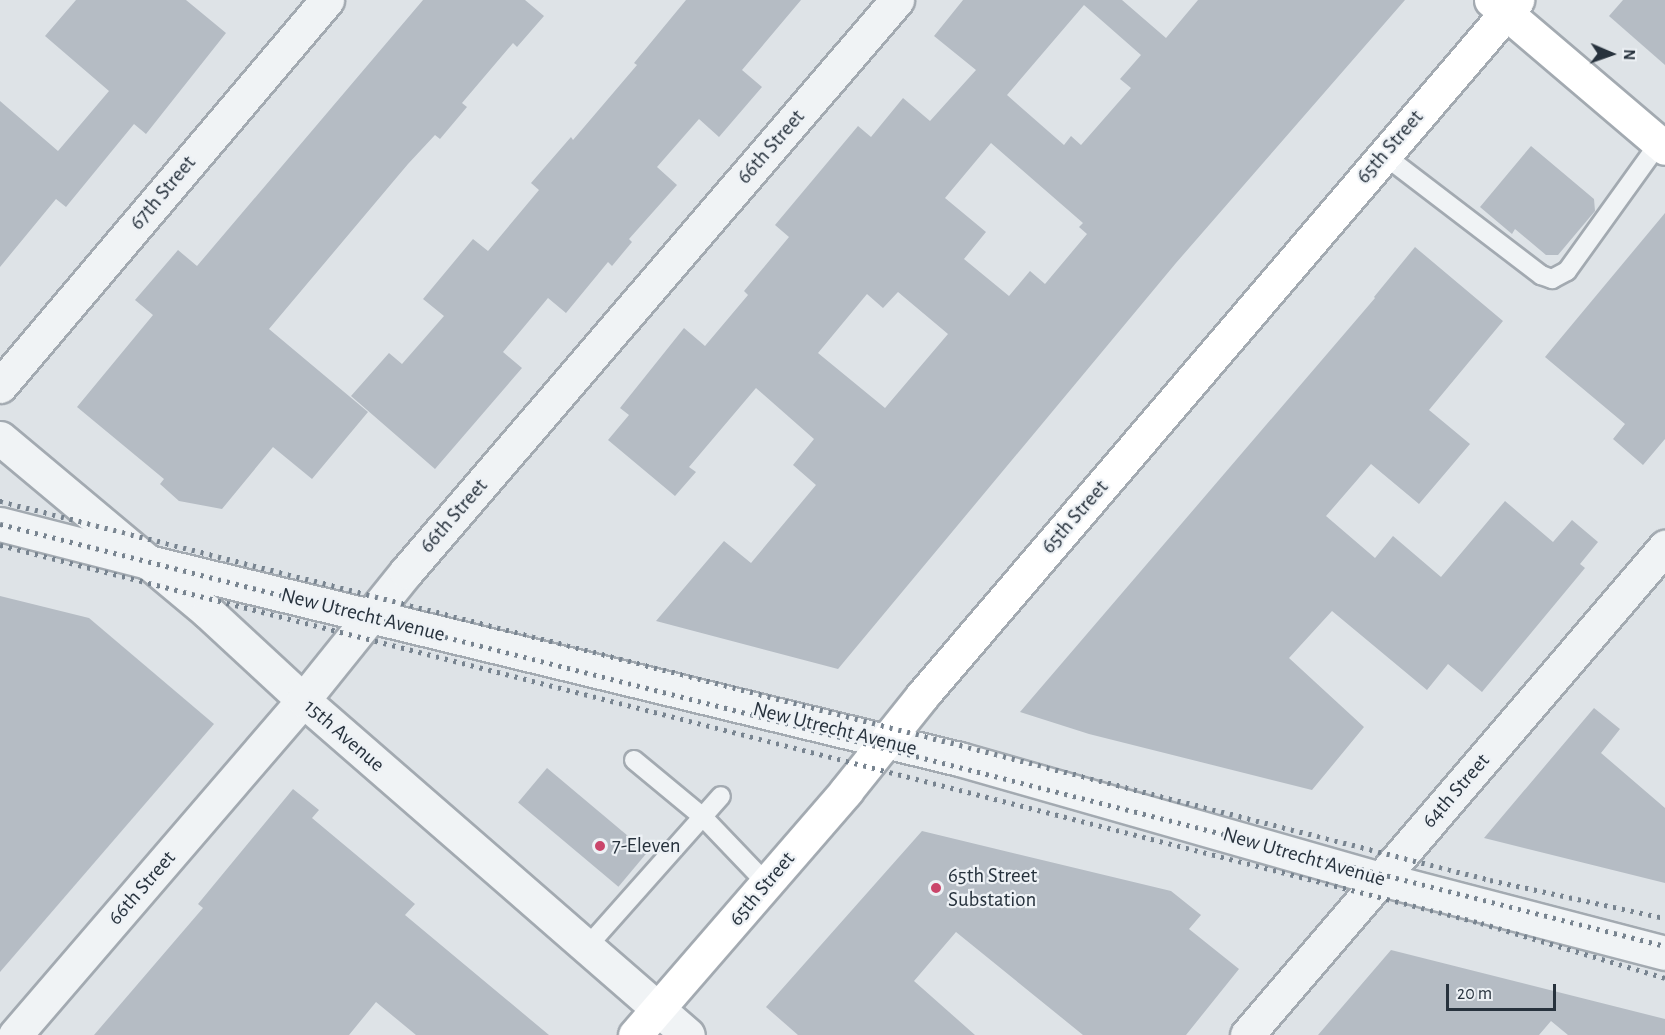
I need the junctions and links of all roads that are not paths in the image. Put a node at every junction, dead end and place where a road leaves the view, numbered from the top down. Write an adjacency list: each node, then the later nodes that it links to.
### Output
1 (327, 0): 6 (street, 67th Street)
2 (897, 0): 11 (street, 66th Street)
3 (1504, 4): 4 (main road); 5 (main road, 65th Street)
4 (1662, 145): 5 (lane)
5 (1383, 155): 13 (main road, 65th Street)
6 (0, 386)
7 (0, 438): 10 (street, 15th Avenue)
8 (0, 524): 10 (street, New Utrecht Avenue)
9 (1665, 547): 17 (street, 64th Street)
10 (148, 562): 11 (street, New Utrecht Avenue); 12 (street, 15th Avenue)
11 (370, 617): 12 (street, 66th Street); 13 (street, New Utrecht Avenue)
12 (303, 700): 19 (street, 15th Avenue); 22 (street, 66th Street)
13 (885, 742): 17 (street, New Utrecht Avenue); 18 (main road, 65th Street)
14 (634, 760): 16 (lane)
15 (721, 796): 16 (lane)
16 (703, 817): 18 (lane); 19 (lane)
17 (1381, 879): 20 (street, New Utrecht Avenue); 25 (street, 64th Street)
18 (766, 883): 21 (main road, 65th Street)
19 (586, 948): 21 (street, 15th Avenue)
20 (1665, 953)
21 (658, 1010): 23 (main road, 65th Street); 24 (street, 15th Avenue)
22 (15, 1035)
23 (635, 1035)
24 (688, 1035)
25 (1247, 1035)

